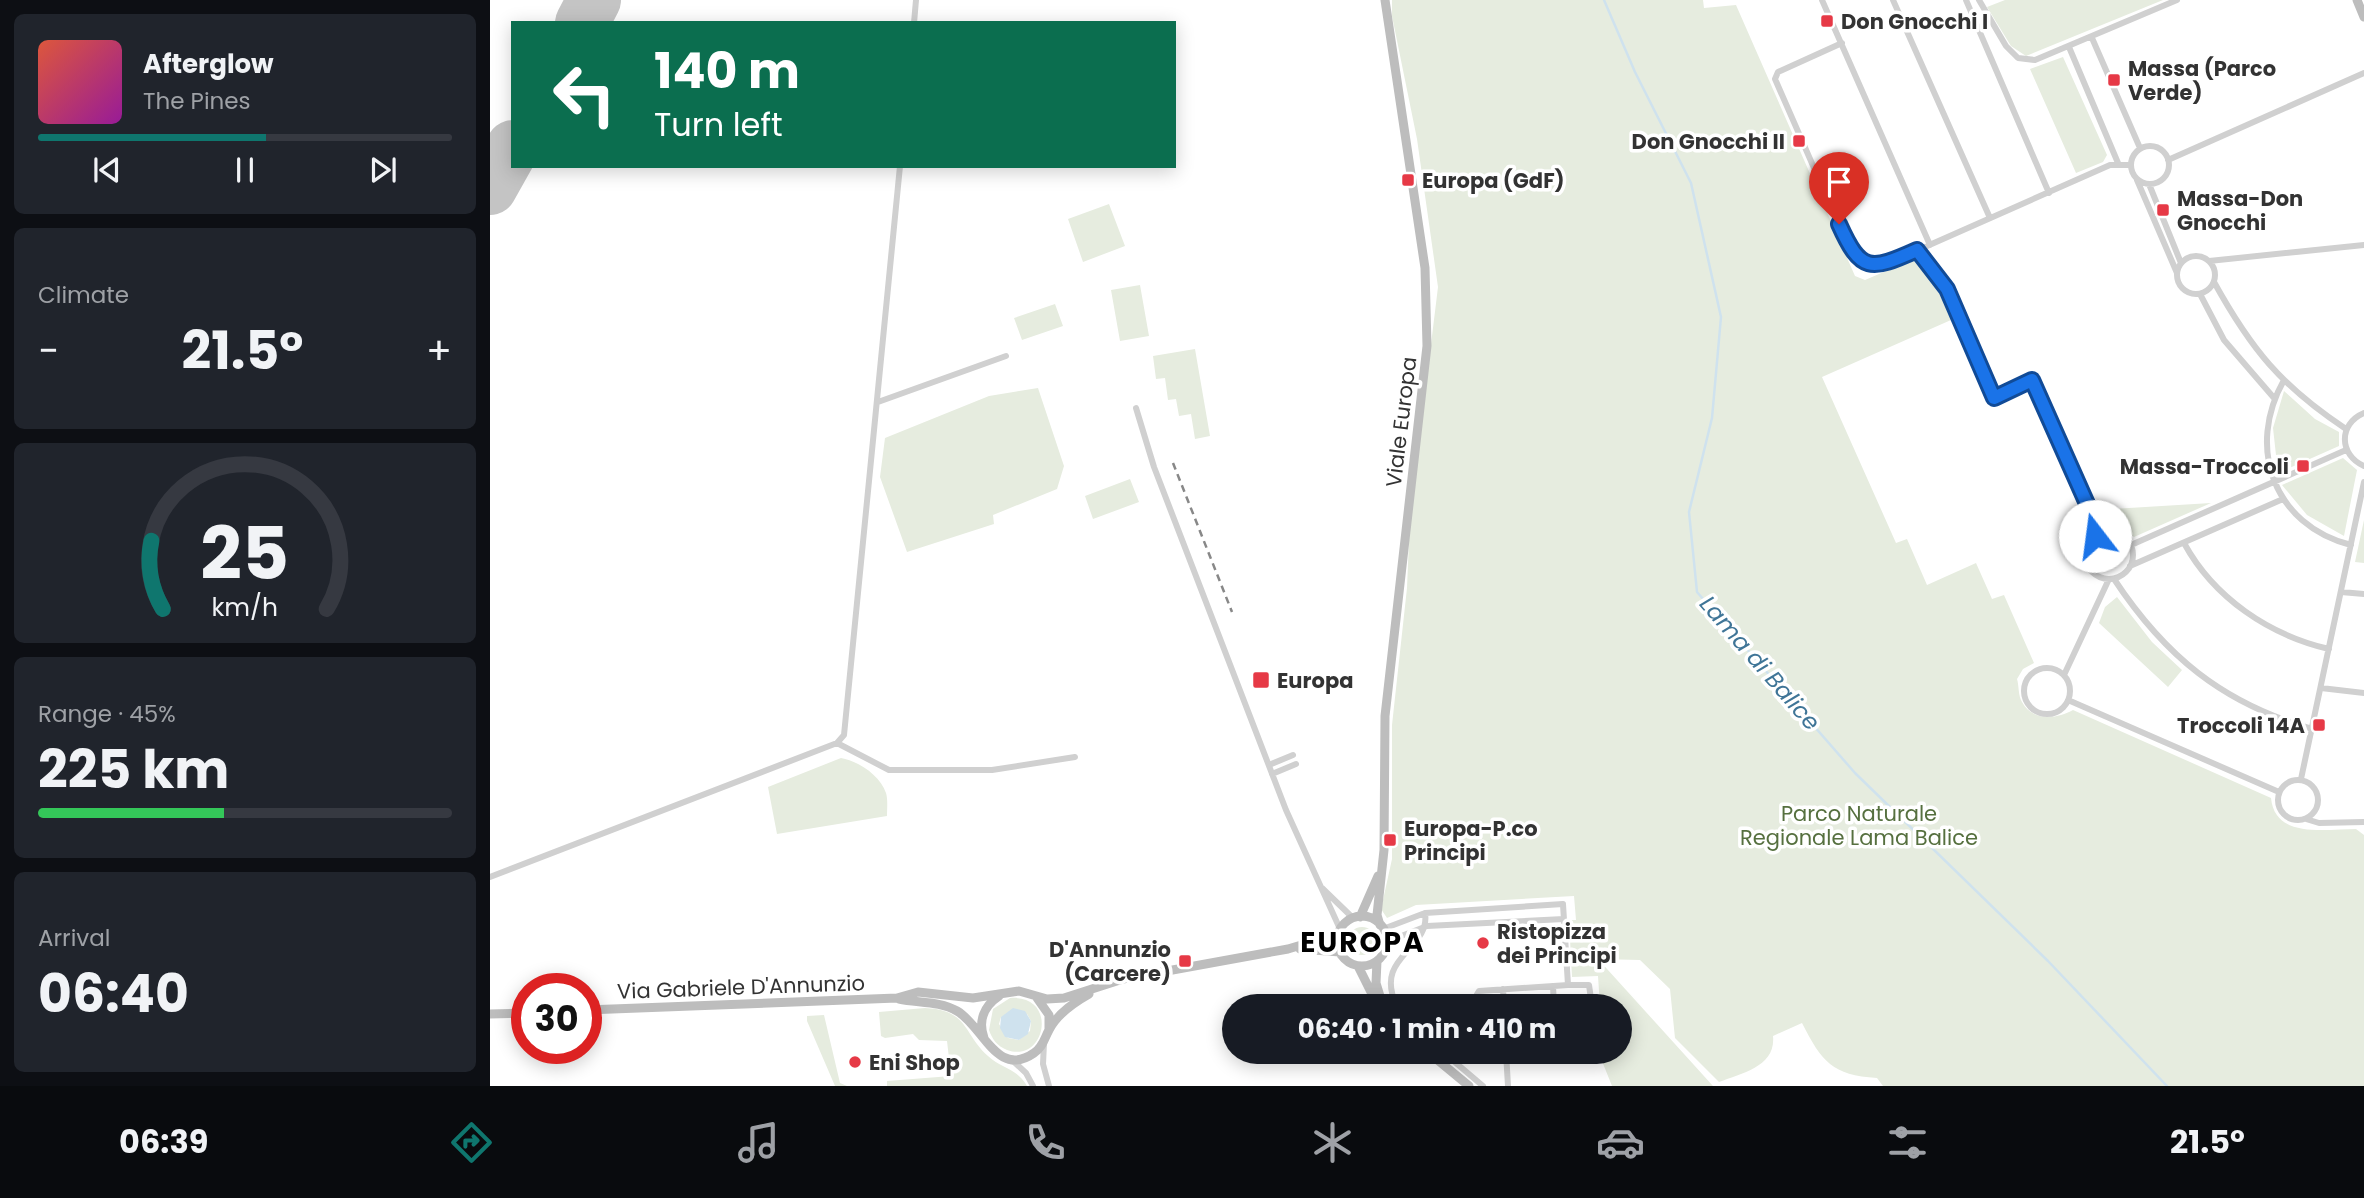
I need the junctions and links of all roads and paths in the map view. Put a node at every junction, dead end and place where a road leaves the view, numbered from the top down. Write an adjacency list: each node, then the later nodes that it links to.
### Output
1 (916, 0): 10 (street)
2 (1385, 0): 68 (main road, Viale Europa)
3 (1822, 0): 12 (street)
4 (1893, 0): 23 (street)
5 (1966, 0): 22 (street)
6 (1979, 0): 13 (street)
7 (2177, 0): 11 (street)
8 (2357, 0): 9 (main road)
9 (2364, 17)
10 (914, 21)
11 (2092, 38): 13 (street); 15 (street)
12 (1842, 43): 24 (street); 26 (street)
13 (2069, 47): 17 (street)
14 (2364, 73): 16 (street)
15 (2140, 148): 16 (street); 18 (street)
16 (2168, 160): 21 (street)
17 (2118, 163): 18 (street); 22 (street)
18 (2131, 165): 20 (street)
19 (900, 168): 35 (street)
20 (2137, 179): 21 (street); 29 (street)
21 (2149, 184): 28 (street)
22 (2049, 192): 23 (street)
23 (1990, 218): 24 (street)
24 (1930, 245): 26 (street)
25 (2364, 245): 27 (street)
26 (1917, 250): 44 (street)
27 (2209, 261): 28 (street); 30 (street)
28 (2181, 262): 29 (street)
29 (2177, 273): 31 (street)
30 (2214, 282): 31 (street); 33 (street)
31 (2200, 294): 34 (street)
32 (1006, 356): 35 (street)
33 (2284, 380): 34 (street); 38 (street)
34 (2274, 398): 41 (street)
35 (877, 402): 58 (street)
36 (1136, 408): 62 (street)
37 (2364, 413): 38 (street)
38 (2346, 429): 39 (street)
39 (2346, 450): 40 (street); 41 (street)
40 (2364, 466)
41 (2274, 482): 43 (street); 46 (street)
42 (2364, 482): 47 (street)
43 (2283, 499): 45 (street); 47 (street)
44 (2100, 533): 46 (street); 49 (street)
45 (2184, 543): 48 (street); 52 (street)
46 (2131, 545): 48 (street)
47 (2351, 545): 50 (street)
48 (2130, 566): 49 (street)
49 (2112, 579): 53 (street); 57 (street)
50 (2341, 592): 51 (street); 52 (street)
51 (2364, 594)
52 (2329, 649): 54 (street)
53 (2064, 675): 56 (street); 56 (street)
54 (2320, 688): 55 (street); 57 (street)
55 (2364, 693)
56 (2068, 700): 65 (street)
57 (2312, 729): 64 (street)
58 (837, 743): 60 (street); 69 (street)
59 (1293, 755): 62 (street)
60 (1075, 757)
61 (1296, 764): 63 (street)
62 (1269, 765): 63 (street)
63 (1272, 774): 70 (street)
64 (2301, 779): 65 (street); 66 (street)
65 (2279, 792): 66 (street)
66 (2306, 819): 67 (street)
67 (2362, 823)
68 (1384, 850): 73 (main road, Viale Europa); 77 (main road, Viale Europa)
69 (490, 877)
70 (1315, 881): 73 (street); 78 (street)
71 (1529, 906): 72 (street); 74 (street); 75 (street)
72 (1425, 913): 76 (street); 77 (street)
73 (1356, 918): 77 (main road); 78 (main road)
74 (1564, 919): 75 (street); 85 (street)
75 (1530, 921): 76 (street)
76 (1427, 926): 79 (street); 91 (street)
77 (1382, 927): 79 (main road)
78 (1339, 932): 80 (main road); 81 (main road)
79 (1386, 942): 82 (main road)
80 (1288, 948): 81 (main road); 84 (main road)
81 (1340, 952): 83 (main road)
82 (1377, 961): 83 (main road); 90 (main road)
83 (1357, 966): 89 (main road)
84 (1111, 983): 96 (main road); 101 (main road)
85 (1568, 985): 86 (street); 95 (street)
86 (1553, 986): 87 (street); 94 (street)
87 (1503, 989): 92 (street); 93 (street)
88 (1003, 993): 96 (main road); 97 (main road); 102 (main road)
89 (1374, 994)
90 (1379, 994)
91 (1392, 994)
92 (1478, 994)
93 (1503, 994)
94 (1553, 994)
95 (1590, 994)
96 (1037, 997): 101 (main road)
97 (897, 998): 98 (main road, Via Gabriele D'Annunzio); 102 (main road)
98 (602, 1009)
99 (511, 1013): 100 (main road)
100 (490, 1014)
101 (1049, 1030): 103 (main road)
102 (984, 1039): 104 (main road)
103 (1044, 1043): 104 (main road); 111 (street)
104 (1012, 1060): 110 (street)
105 (1442, 1064): 109 (main road)
106 (1448, 1064): 109 (street)
107 (1456, 1064): 113 (street)
108 (1507, 1064): 114 (street)
109 (1453, 1073): 112 (main road)
110 (1032, 1086)
111 (1049, 1086)
112 (1469, 1086)
113 (1483, 1086)
114 (1508, 1086)

